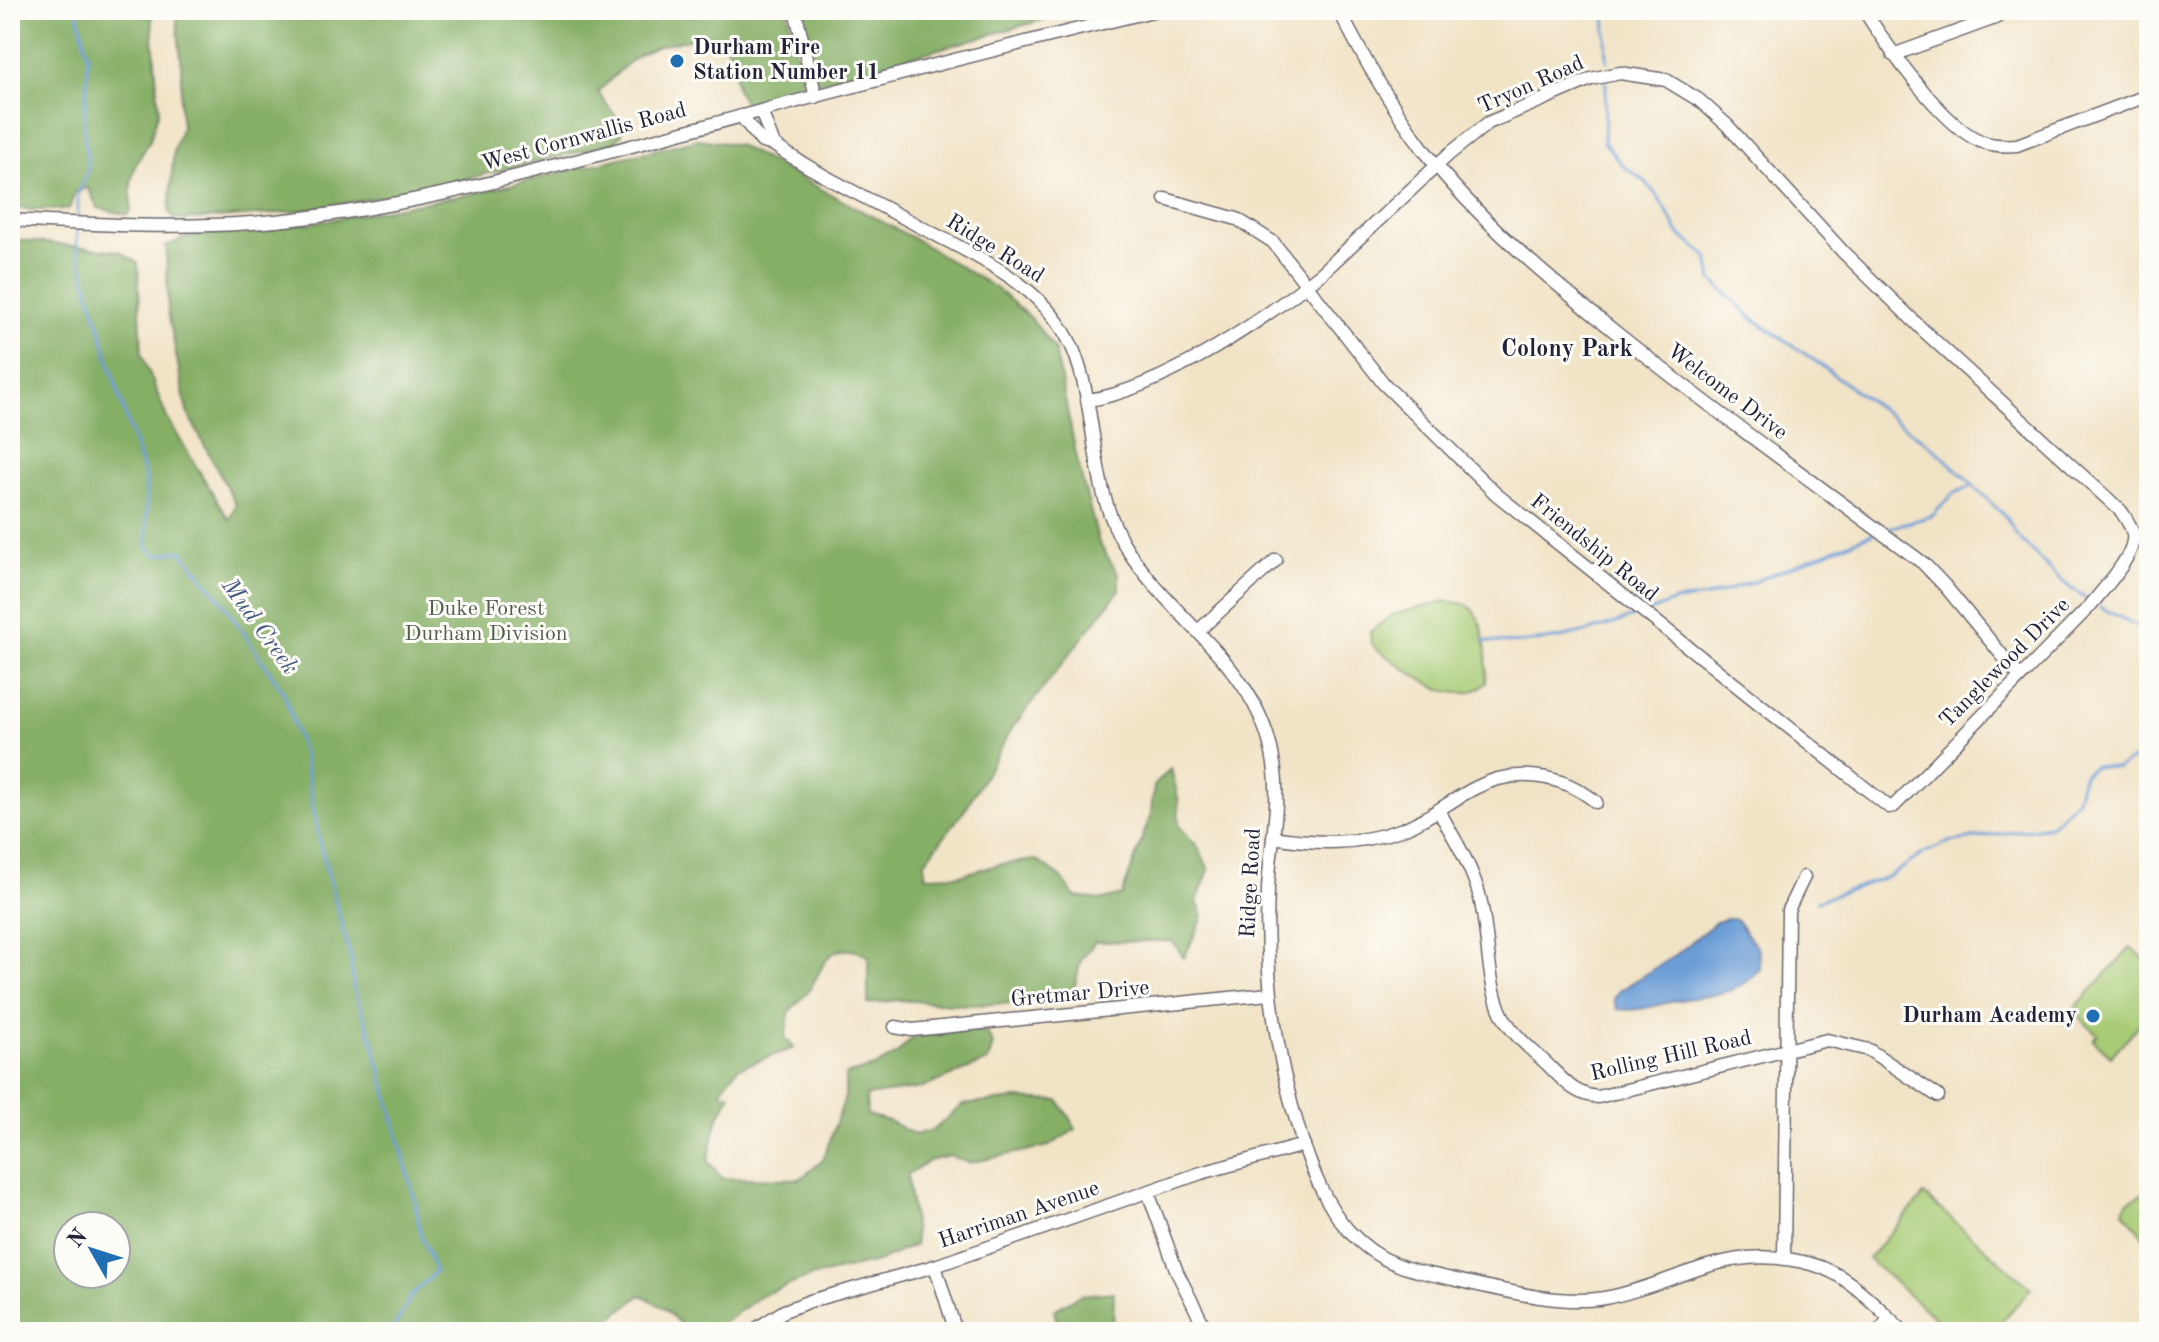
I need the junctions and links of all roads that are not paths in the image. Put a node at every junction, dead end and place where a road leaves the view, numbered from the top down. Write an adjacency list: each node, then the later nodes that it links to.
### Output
1 (795, 10): 8 (street)
2 (1157, 10): 8 (street, West Cornwallis Road)
3 (1339, 10): 12 (street, Welcome Drive)
4 (1864, 10): 6 (street)
5 (2009, 10): 6 (street)
6 (1893, 55): 7 (street)
7 (2149, 95)
8 (816, 97): 9 (street, West Cornwallis Road)
9 (761, 111): 10 (street, West Cornwallis Road); 11 (street)
10 (741, 116): 11 (street, Ridge Road); 14 (street, West Cornwallis Road)
11 (774, 145): 16 (street, Ridge Road)
12 (1437, 165): 15 (street, Tryon Road); 17 (street, Tryon Road); 20 (street, Welcome Drive)
13 (1165, 199): 15 (street, Friendship Road)
14 (10, 220)
15 (1308, 285): 16 (street, Tryon Road); 22 (street, Friendship Road)
16 (1088, 400): 19 (street, Ridge Road)
17 (2133, 534): 20 (street, Tanglewood Drive)
18 (1276, 560): 19 (street)
19 (1198, 631): 24 (street, Ridge Road)
20 (2020, 677): 22 (street, Tanglewood Drive)
21 (1596, 802): 23 (street)
22 (1889, 807)
23 (1439, 811): 24 (street); 28 (street, Rolling Hill Road)
24 (1273, 837): 26 (street, Ridge Road)
25 (1804, 877): 28 (street)
26 (1269, 994): 27 (street, Gretmar Drive); 30 (street, Ridge Road)
27 (895, 1027)
28 (1786, 1049): 29 (street, Rolling Hill Road); 32 (street)
29 (1938, 1096)
30 (1304, 1145): 31 (street, Harriman Avenue); 32 (street, Ridge Road)
31 (1148, 1192): 33 (street, Harriman Avenue); 37 (street)
32 (1784, 1258): 34 (street, Ridge Road)
33 (935, 1266): 35 (street, Harriman Avenue); 36 (street)
34 (1889, 1319): 38 (street); 39 (street, Ridge Road)
35 (751, 1332)
36 (956, 1332)
37 (1207, 1332)
38 (1878, 1332)
39 (1904, 1332)

